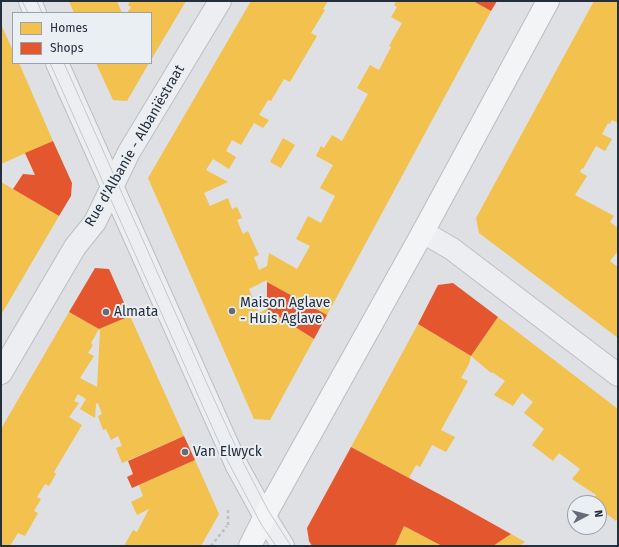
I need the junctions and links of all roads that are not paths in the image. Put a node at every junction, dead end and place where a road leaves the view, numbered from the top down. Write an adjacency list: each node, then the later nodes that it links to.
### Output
1 (30, 1): 4 (street)
2 (220, 1): 6 (street, Rue d'Albanie - Albaniëstraat)
3 (548, 1): 7 (main road)
4 (35, 12)
5 (57, 64): 6 (street)
6 (112, 187): 8 (street, Rue d'Albanie - Albaniëstraat); 10 (street)
7 (423, 232): 9 (street); 10 (main road)
8 (1, 373)
9 (618, 375)
10 (265, 517): 11 (main road); 12 (street)
11 (250, 546)
12 (283, 546)

